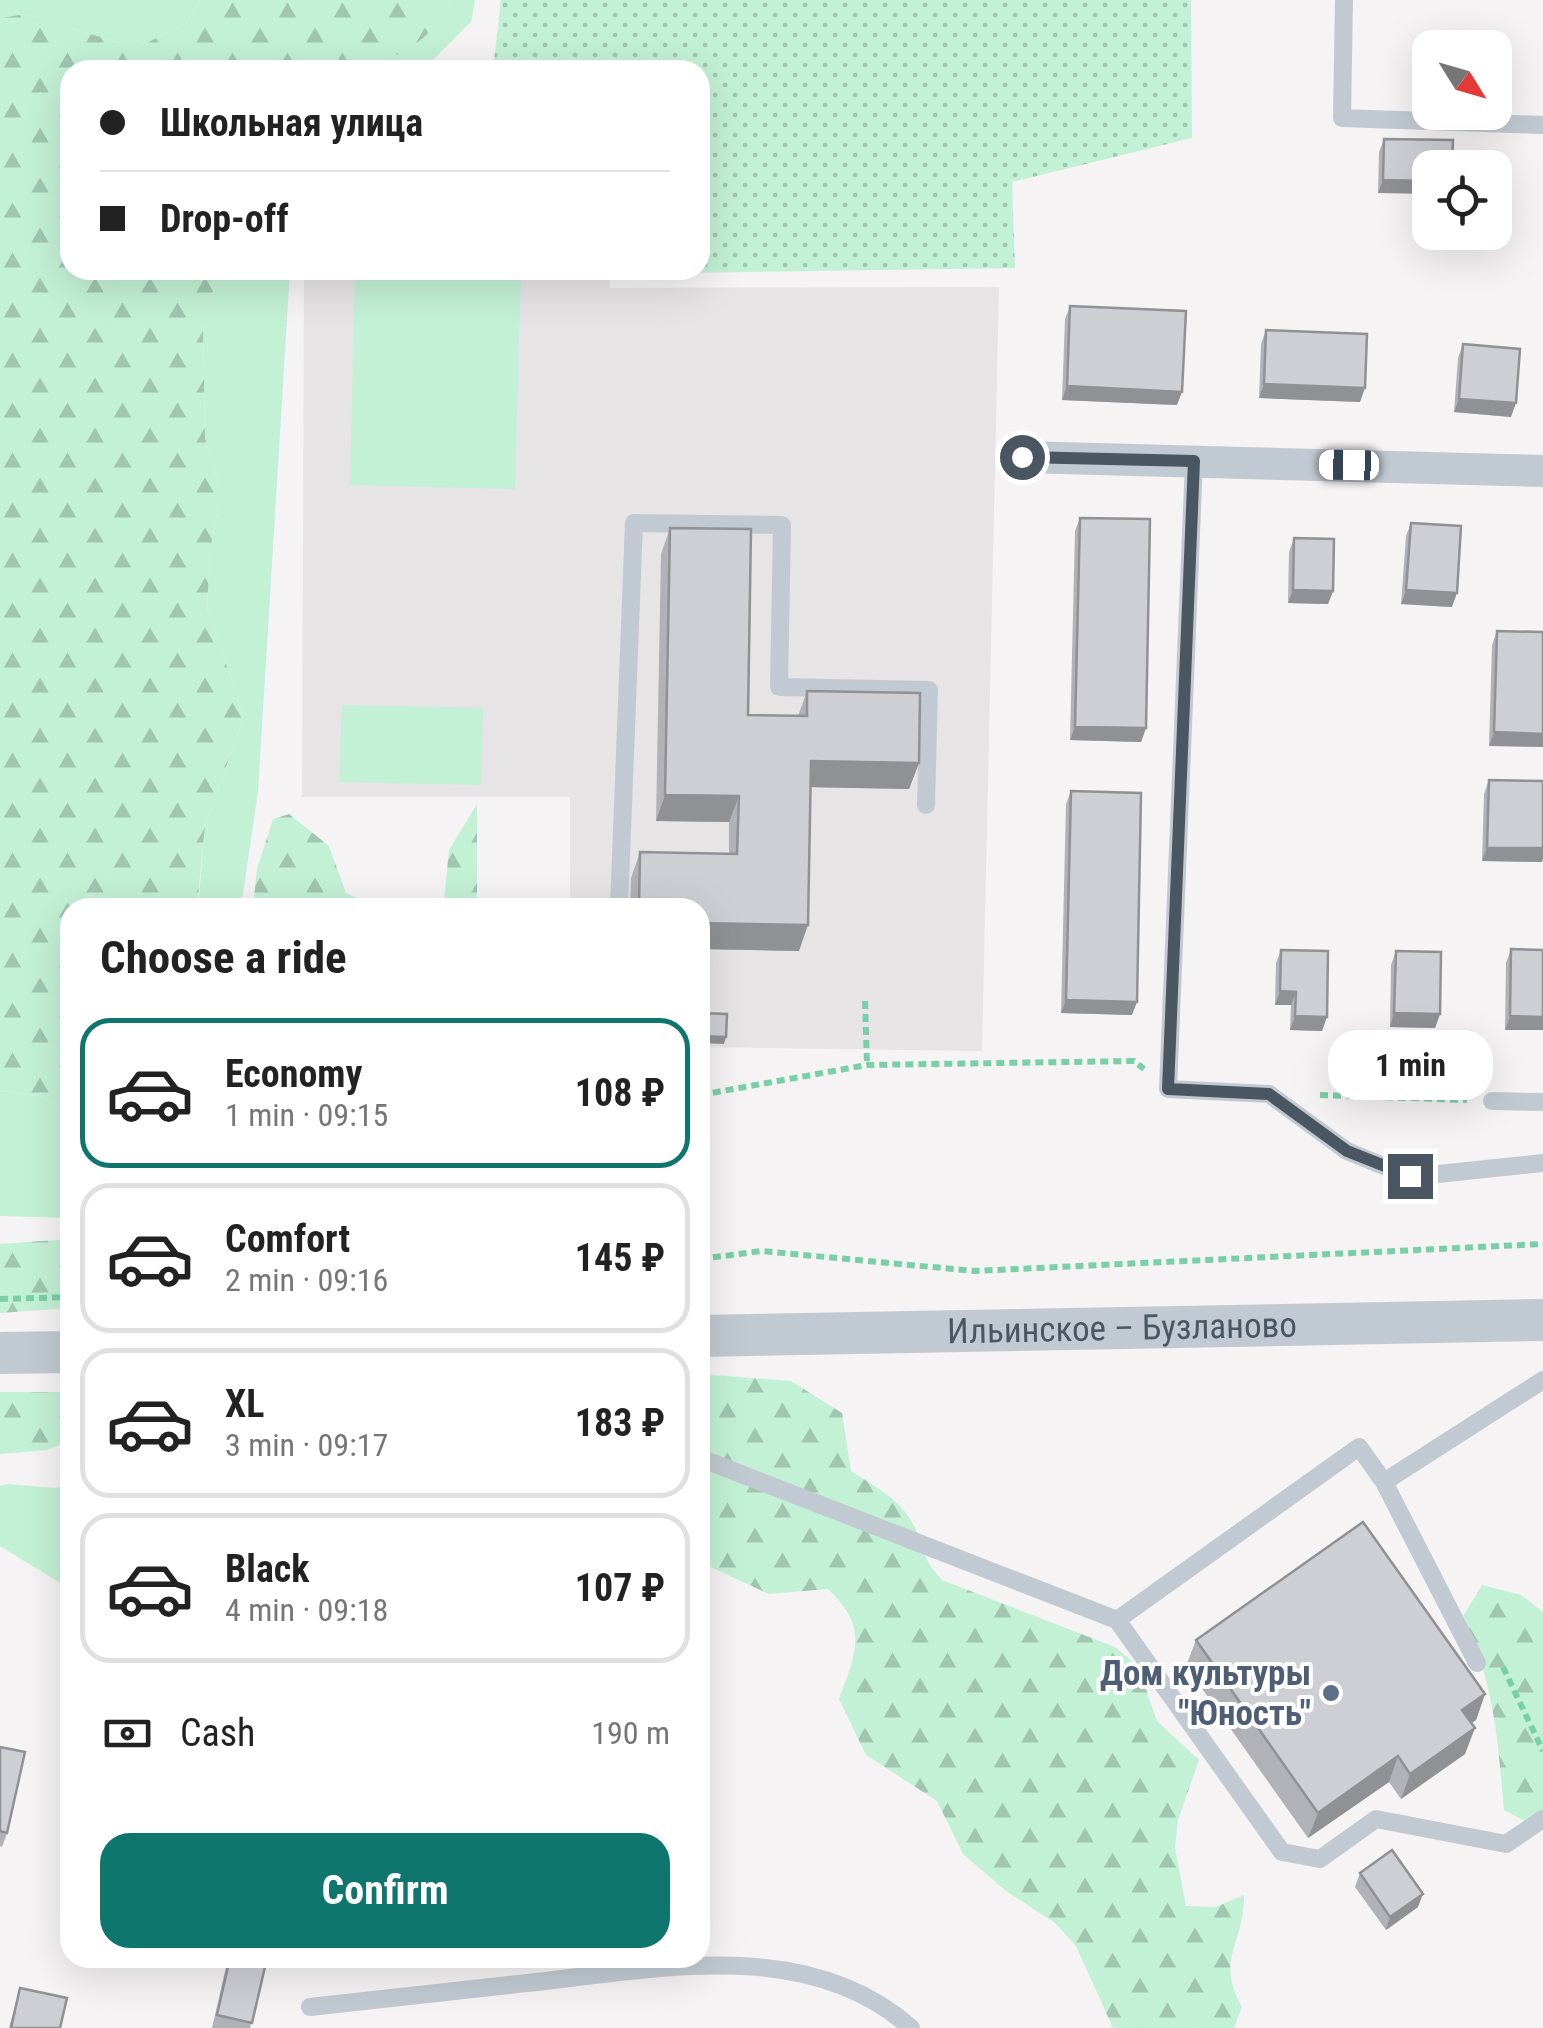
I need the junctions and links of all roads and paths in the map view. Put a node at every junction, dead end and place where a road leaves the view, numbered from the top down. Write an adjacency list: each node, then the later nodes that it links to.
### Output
1 (1344, 0): 2 (lane)
2 (1543, 125)
3 (1022, 457): 4 (street)
4 (1194, 461): 5 (street); 10 (lane)
5 (1543, 470)
6 (926, 805): 7 (lane)
7 (620, 898)
8 (865, 1001): 9 (path)
9 (867, 1065): 10 (path); 11 (path)
10 (1168, 1089): 12 (lane)
11 (710, 1093)
12 (1269, 1094): 13 (path); 15 (lane)
13 (1492, 1101): 14 (lane)
14 (1543, 1102)
15 (1543, 1163)
16 (1543, 1244): 17 (path)
17 (710, 1258)
18 (60, 1297): 19 (path)
19 (0, 1299)
20 (1543, 1320): 21 (street, Ильинское – Бузланово)
21 (710, 1336)
22 (60, 1352): 23 (street)
23 (0, 1353)
24 (1543, 1380): 26 (lane)
25 (710, 1462): 27 (lane)
26 (1384, 1482): 27 (lane); 28 (lane)
27 (1116, 1620): 30 (lane)
28 (1477, 1662): 29 (path)
29 (1543, 1751)
30 (1543, 1819)
31 (710, 1965): 34 (lane)
32 (666, 1968): 33 (lane)
33 (310, 2007)
34 (910, 2028)

